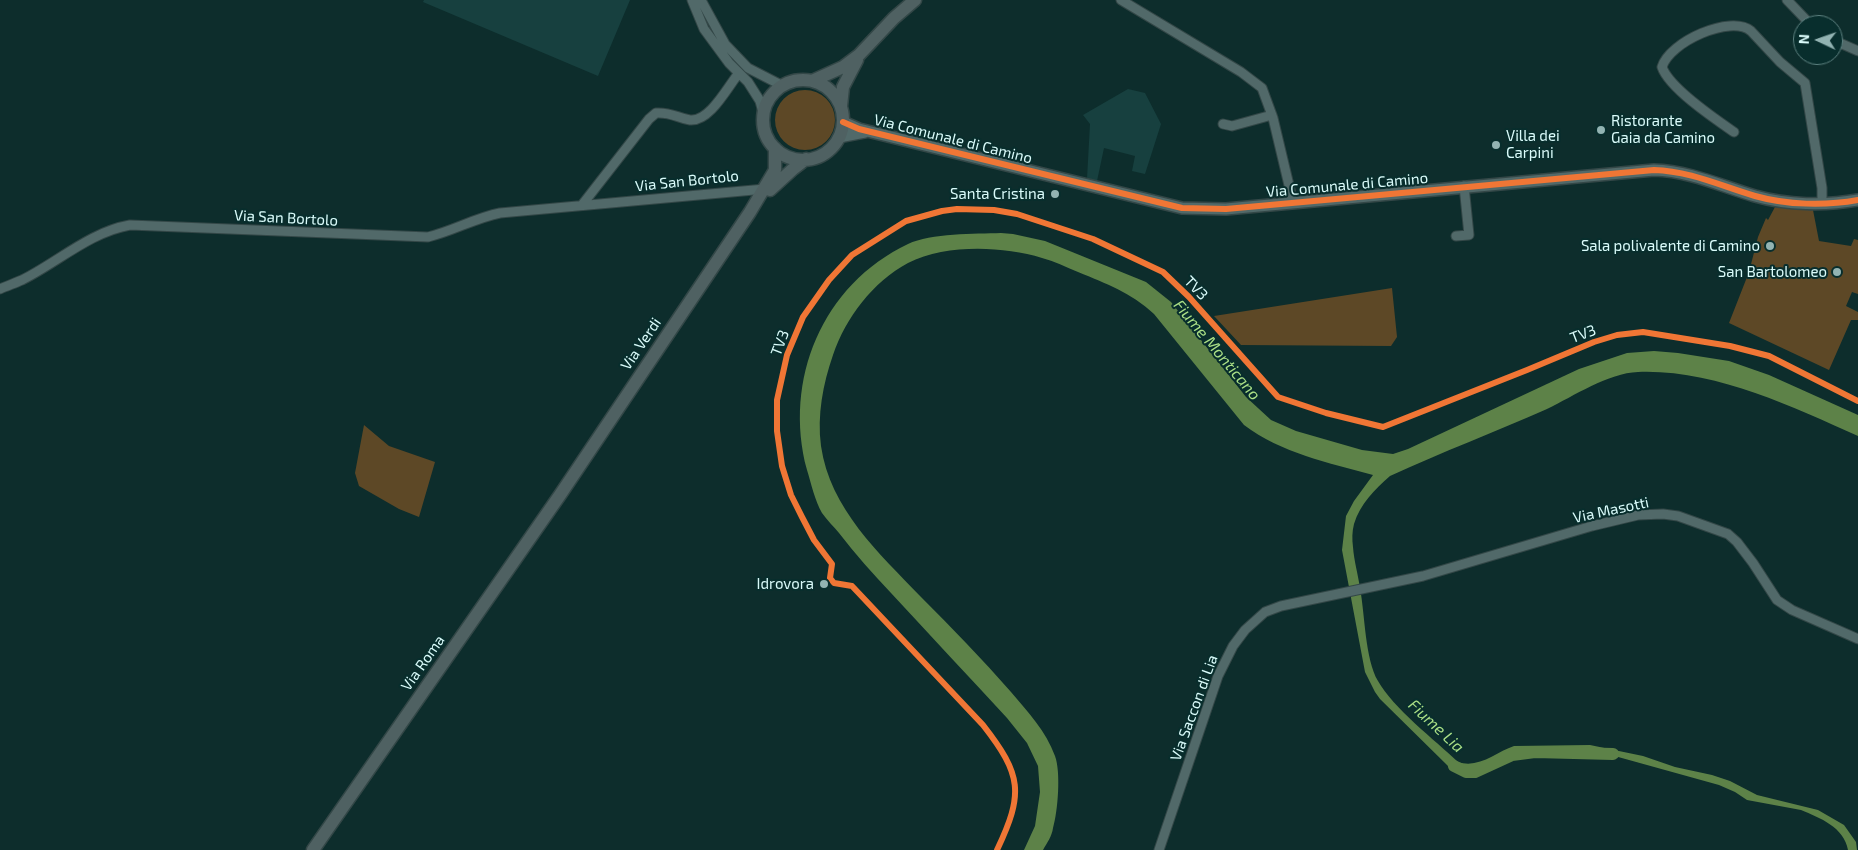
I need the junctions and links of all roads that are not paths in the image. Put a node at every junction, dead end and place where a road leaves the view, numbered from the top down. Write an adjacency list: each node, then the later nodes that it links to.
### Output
1 (692, 0): 10 (street)
2 (701, 0): 12 (street)
3 (915, 0): 9 (main road)
4 (1121, 0): 14 (street)
5 (1787, 0): 6 (street)
6 (1801, 15)
7 (1843, 44): 8 (street)
8 (1858, 51)
9 (859, 55): 11 (main road); 13 (main road)
10 (739, 73): 15 (street); 28 (street)
11 (812, 81): 12 (main road); 13 (main road)
12 (783, 86): 15 (main road)
13 (841, 107): 16 (main road)
14 (1272, 115): 17 (street); 26 (street)
15 (764, 116): 21 (main road)
16 (843, 122): 18 (street, Via Comunale di Camino); 20 (main road)
17 (1223, 124)
18 (872, 132): 20 (street, Via Comunale di Camino); 26 (street, Via Comunale di Camino)
19 (1734, 132): 27 (street)
20 (839, 137): 22 (main road)
21 (775, 148): 22 (main road); 24 (main road)
22 (806, 159): 29 (main road)
23 (1464, 186): 26 (street, Via Comunale di Camino); 27 (street, Via Comunale di Camino); 30 (street)
24 (764, 189): 28 (street, Via San Bortolo); 29 (main road)
25 (1858, 200): 27 (street, Via Comunale di Camino)
26 (1294, 202)
27 (1822, 204)
28 (582, 205): 31 (street, Via San Bortolo)
29 (750, 212): 32 (main road, Via Verdi)
30 (1456, 236)
31 (0, 288)
32 (560, 495): 35 (main road, Via Roma)
33 (1349, 591): 34 (street, Via Masotti); 36 (street, Via Saccon di Lia)
34 (1858, 639)
35 (313, 850)
36 (1159, 850)

